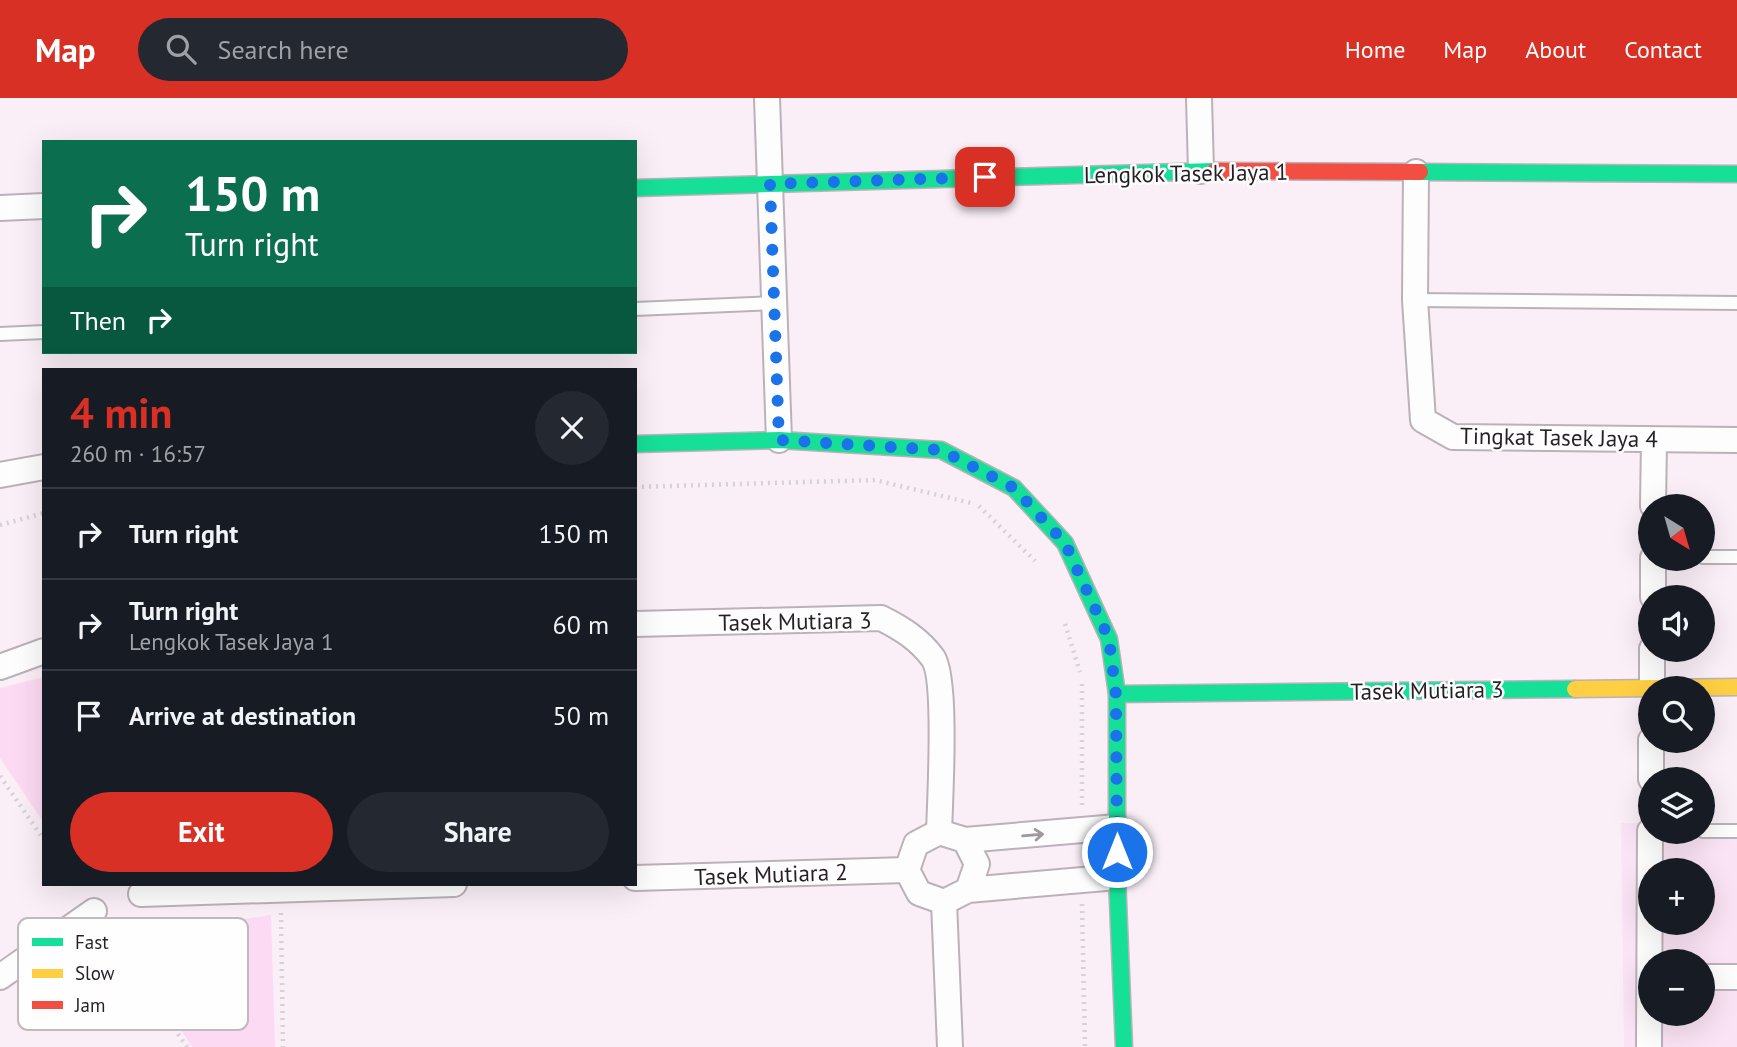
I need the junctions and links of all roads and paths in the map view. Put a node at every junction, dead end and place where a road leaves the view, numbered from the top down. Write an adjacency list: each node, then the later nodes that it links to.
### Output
1 (767, 98): 6 (street)
2 (1199, 98): 3 (street)
3 (1201, 171): 4 (street, Lengkok Tasek Jaya 1); 6 (street, Lengkok Tasek Jaya 1)
4 (1416, 172): 5 (street, Lengkok Tasek Jaya 1); 10 (street, Tingkat Tasek Jaya 4)
5 (1737, 174)
6 (770, 184): 7 (street, Lengkok Tasek Jaya 1); 11 (street)
7 (637, 188)
8 (42, 206): 9 (street)
9 (0, 208)
10 (1415, 300): 12 (lane); 17 (street, Tingkat Tasek Jaya 4)
11 (774, 303): 13 (lane); 16 (street)
12 (1737, 303)
13 (637, 309)
14 (42, 332): 15 (lane)
15 (0, 334)
16 (779, 440): 19 (street); 36 (street)
17 (1654, 440): 18 (street, Tingkat Tasek Jaya 4); 23 (street)
18 (1737, 440)
19 (637, 444)
20 (42, 467): 21 (street)
21 (0, 475)
22 (637, 487): 28 (path)
23 (1653, 494)
24 (42, 514): 25 (path)
25 (0, 525)
26 (1715, 557): 27 (lane)
27 (1737, 557)
28 (1042, 567)
29 (1063, 615): 39 (path)
30 (637, 624): 42 (street, Tasek Mutiara 3)
31 (42, 652): 32 (street)
32 (0, 667)
33 (1638, 687): 36 (street, Tasek Mutiara 3)
34 (1715, 687): 35 (street, Tasek Mutiara 3)
35 (1737, 687)
36 (1116, 695): 38 (street)
37 (0, 776): 43 (path)
38 (1117, 827): 39 (street); 47 (street)
39 (1082, 831): 44 (street, one-way to 39)
40 (1715, 831): 41 (lane)
41 (1737, 831)
42 (939, 832): 44 (street); 46 (street)
43 (42, 837)
44 (965, 840): 52 (street)
45 (1650, 844): 58 (street)
46 (907, 870): 48 (street, Tasek Mutiara 2); 54 (street)
47 (1117, 877): 49 (street); 69 (street)
48 (637, 878)
49 (1082, 880): 52 (street); 68 (path)
50 (384, 886): 51 (street)
51 (280, 889): 53 (street); 66 (path)
52 (968, 890): 54 (street)
53 (141, 894)
54 (944, 902): 67 (street)
55 (94, 911): 56 (street); 57 (path)
56 (84, 918)
57 (99, 918)
58 (1650, 949)
59 (18, 964): 60 (street)
60 (0, 977)
61 (1715, 977): 62 (street)
62 (1737, 977)
63 (1649, 1026): 70 (street)
64 (175, 1030): 65 (path)
65 (187, 1047)
66 (283, 1047)
67 (950, 1047)
68 (1085, 1047)
69 (1124, 1047)
70 (1648, 1047)

